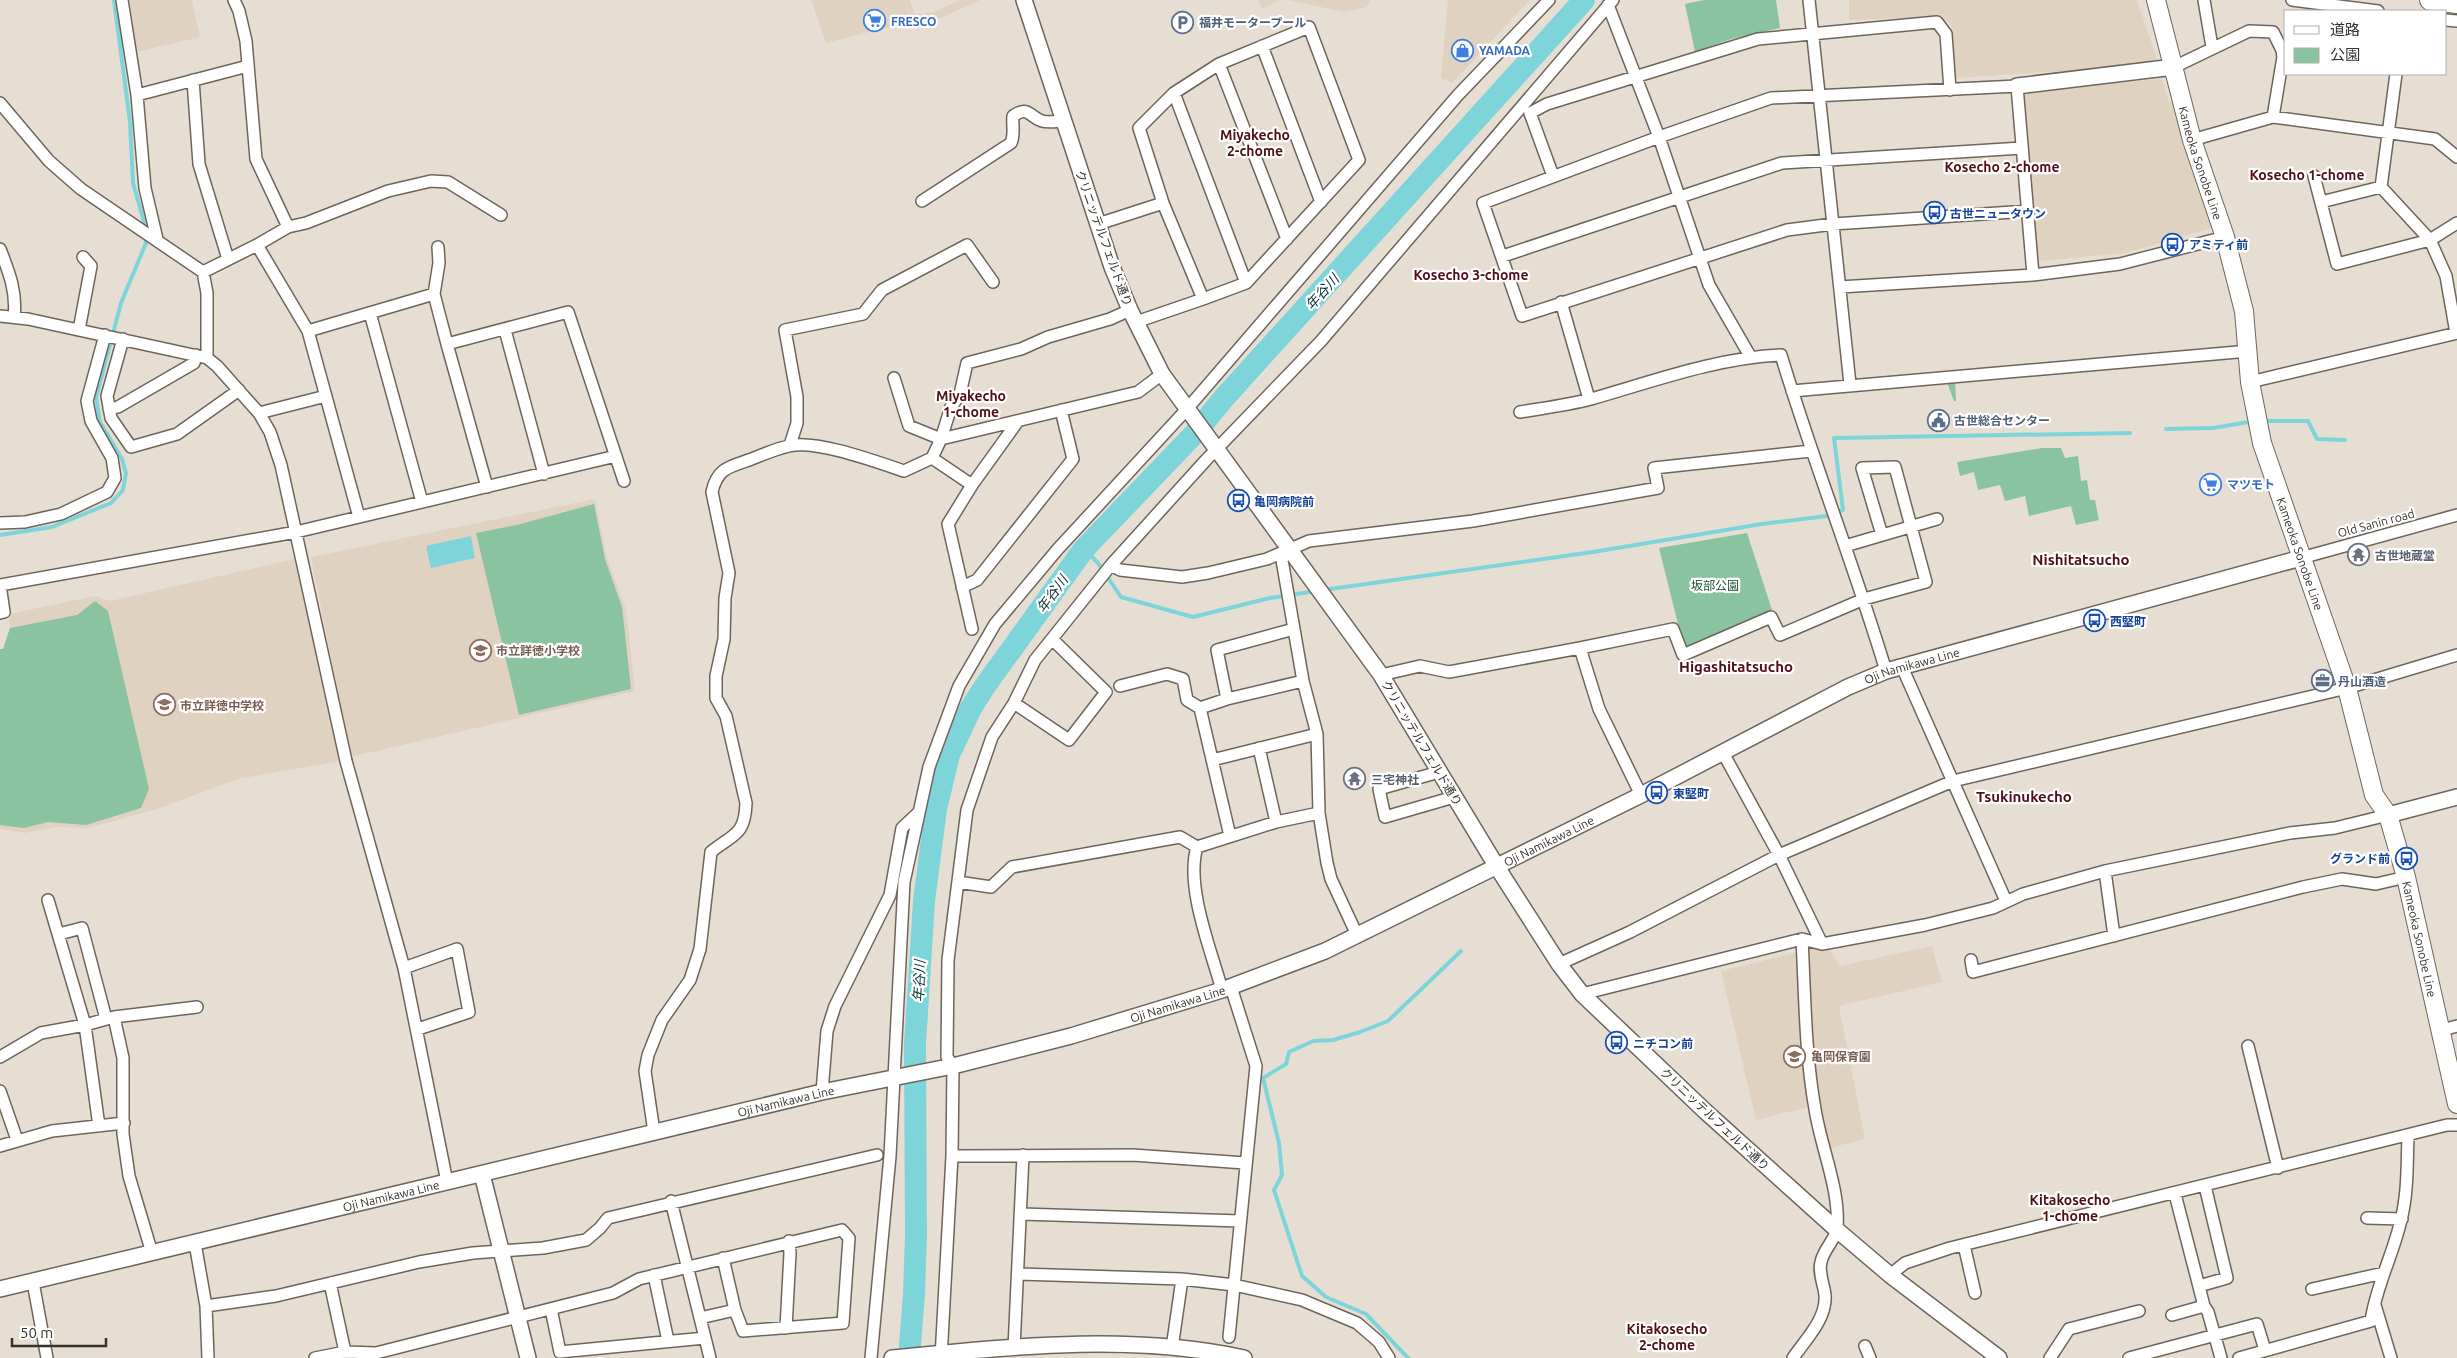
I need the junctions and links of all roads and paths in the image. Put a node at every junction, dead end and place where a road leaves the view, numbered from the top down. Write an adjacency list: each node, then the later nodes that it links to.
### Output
1 (122, 0): 26 (street)
2 (234, 0): 18 (street)
3 (1024, 0): 30 (main road, クリニッテルフェルド通り)
4 (1549, 0): 94 (street)
5 (1809, 0): 13 (street)
6 (2156, 0): 19 (main road, Kameoka Sonobe Line)
7 (2204, 0): 15 (street)
8 (2292, 0): 12 (street)
9 (2430, 0): 11 (highway)
10 (1611, 2): 21 (street); 100 (street)
11 (2457, 3)
12 (2370, 10)
13 (1812, 32): 21 (street); 24 (street); 27 (street)
14 (1262, 46): 17 (street); 43 (street); 43 (street)
15 (2212, 47): 16 (street); 19 (street)
16 (2284, 57): 29 (street)
17 (1219, 64): 25 (street); 53 (street)
18 (248, 66): 22 (street); 50 (street)
19 (2174, 67): 23 (main road); 33 (main road, Kameoka Sonobe Line)
20 (2396, 75): 31 (street)
21 (1636, 76): 32 (street); 37 (street)
22 (193, 80): 26 (street); 61 (street)
23 (2017, 86): 24 (street); 34 (street)
24 (1950, 90): 27 (street)
25 (1174, 93): 42 (street); 65 (street)
26 (137, 95): 52 (street)
27 (1818, 95): 32 (street); 36 (street)
28 (0, 103): 52 (street)
29 (2273, 117): 31 (street); 33 (street)
30 (1063, 120): 41 (street); 48 (main road, クリニッテルフェルド通り)
31 (2388, 133): 35 (street); 39 (street)
32 (1658, 137): 37 (street); 40 (street)
33 (2192, 140): 51 (main road, Kameoka Sonobe Line)
34 (2022, 148): 36 (street); 45 (street)
35 (2457, 157)
36 (1825, 159): 40 (street); 49 (street)
37 (1553, 176): 58 (street)
38 (2314, 176): 44 (street)
39 (2381, 187): 44 (street); 54 (street)
40 (1680, 197): 58 (street); 60 (street)
41 (922, 201)
42 (1164, 202): 48 (street); 68 (street)
43 (1321, 202): 53 (street)
44 (2321, 202): 54 (street)
45 (2028, 212): 49 (street); 63 (street)
46 (501, 215): 50 (street)
47 (2457, 223): 54 (street)
48 (1098, 224): 72 (main road, クリニッテルフェルド通り)
49 (1833, 224): 60 (street); 66 (street)
50 (288, 227): 55 (street)
51 (2226, 238): 63 (street); 81 (main road, Kameoka Sonobe Line)
52 (157, 239): 62 (street)
53 (1287, 239): 65 (street)
54 (2430, 240): 77 (street)
55 (257, 245): 61 (street); 76 (street)
56 (438, 248): 67 (street)
57 (0, 249): 73 (street)
58 (1503, 256): 69 (street)
59 (83, 257): 74 (street)
60 (1699, 258): 69 (street); 83 (street)
61 (228, 259): 62 (street)
62 (203, 272): 82 (street)
63 (2033, 275): 66 (street)
64 (993, 282): 99 (street)
65 (1246, 284): 68 (street)
66 (1840, 287): 87 (street)
67 (434, 294): 70 (street); 80 (street)
68 (1202, 299): 72 (street)
69 (1561, 302): 91 (street)
70 (370, 313): 76 (street); 108 (street)
71 (0, 316): 73 (street)
72 (1133, 316): 84 (main road, クリニッテルフェルド通り); 98 (street)
73 (14, 317): 74 (street)
74 (79, 330): 78 (street)
75 (505, 330): 80 (street); 102 (street); 104 (street)
76 (308, 331): 90 (street)
77 (2456, 333): 86 (street)
78 (105, 335): 79 (street); 112 (street)
79 (123, 339): 82 (street); 92 (street)
80 (447, 344): 107 (street)
81 (2249, 351): 86 (main road, Kameoka Sonobe Line); 87 (street)
82 (202, 356): 88 (street); 92 (street)
83 (1750, 356): 89 (street); 91 (street)
84 (1162, 374): 93 (street); 94 (main road, クリニッテルフェルド通り)
85 (894, 378): 98 (street)
86 (2250, 382): 118 (main road, Kameoka Sonobe Line)
87 (1850, 384): 89 (street)
88 (240, 390): 92 (street); 96 (street)
89 (1792, 391): 101 (street)
90 (326, 396): 96 (street); 110 (street)
91 (1590, 399): 95 (street)
92 (109, 409)
93 (1061, 410): 97 (street); 121 (street)
94 (1190, 412): 100 (main road, クリニッテルフェルド通り); 147 (street)
95 (1520, 412)
96 (259, 413): 114 (street)
97 (1018, 421): 98 (street); 106 (street)
98 (941, 439): 103 (street)
99 (790, 445): 103 (street); 185 (street)
100 (1214, 445): 117 (main road, クリニッテルフェルド通り); 119 (street)
101 (1811, 451): 116 (street); 117 (street)
102 (616, 456): 104 (street); 105 (street)
103 (932, 458): 106 (street)
104 (544, 474): 107 (street)
105 (624, 481)
106 (972, 485): 121 (street)
107 (487, 487): 108 (street)
108 (422, 502): 110 (street)
109 (2457, 515): 118 (street, Old Sanin road)
110 (359, 517): 114 (street)
111 (1937, 519): 113 (street)
112 (0, 522)
113 (1910, 527): 115 (street); 115 (street); 122 (street)
114 (296, 532): 120 (street); 167 (street)
115 (1882, 535): 116 (street)
116 (1845, 546): 122 (street)
117 (1288, 549): 119 (street); 125 (street); 131 (main road, クリニッテルフェルド通り)
118 (2301, 558): 129 (main road, Oji Namikawa Line); 134 (main road, Kameoka Sonobe Line)
119 (1111, 565): 126 (street)
120 (0, 585): 123 (street)
121 (962, 587): 124 (street)
122 (1864, 599): 127 (street); 130 (street)
123 (0, 613)
124 (972, 629)
125 (1294, 629): 132 (street); 135 (street)
126 (1052, 639): 136 (street); 136 (street)
127 (1580, 648): 131 (street); 144 (street)
128 (2457, 655): 134 (street)
129 (1902, 667): 130 (main road, Oji Namikawa Line); 143 (street)
130 (1886, 671): 140 (main road, Oji Namikawa Line)
131 (1380, 675): 142 (main road, クリニッテルフェルド通り)
132 (1303, 681): 135 (street); 138 (street)
133 (1120, 686): 137 (street)
134 (2347, 688): 143 (street); 149 (main road, Kameoka Sonobe Line)
135 (1227, 699): 137 (street)
136 (1014, 703): 157 (street)
137 (1200, 708): 141 (street)
138 (1317, 734): 139 (street); 148 (street)
139 (1259, 748): 141 (street); 150 (street)
140 (1722, 751): 144 (main road, Oji Namikawa Line); 153 (street)
141 (1212, 760): 151 (street)
142 (1439, 772): 145 (main road, クリニッテルフェルド通り); 145 (street)
143 (1953, 781): 153 (street); 159 (street)
144 (1640, 795): 154 (main road, Oji Namikawa Line)
145 (1454, 796): 154 (main road, クリニッテルフェルド通り)
146 (2457, 797): 149 (main road)
147 (918, 813): 178 (street); 180 (street)
148 (1319, 813): 150 (street); 161 (street)
149 (2388, 815): 155 (street); 156 (main road, Kameoka Sonobe Line)
150 (1276, 822): 151 (street)
151 (1230, 836): 152 (street)
152 (1197, 847): 157 (street); 168 (street)
153 (1779, 855): 164 (street); 166 (street)
154 (1497, 867): 161 (main road, Oji Namikawa Line); 166 (main road, クリニッテルフェルド通り)
155 (2105, 872): 159 (street); 162 (street)
156 (2406, 877): 162 (street); 173 (main road, Kameoka Sonobe Line)
157 (958, 882): 177 (street)
158 (48, 900): 160 (street)
159 (2006, 901): 164 (street)
160 (59, 934): 171 (street); 172 (street)
161 (1357, 935): 168 (main road, Oji Namikawa Line)
162 (2114, 936): 165 (street)
163 (1802, 939): 164 (street); 169 (street); 203 (street)
164 (1822, 944)
165 (1971, 960)
166 (1559, 964): 169 (main road, クリニッテルフェルド通り)
167 (404, 968): 174 (street); 174 (street)
168 (1227, 988): 177 (main road, Oji Namikawa Line); 192 (street)
169 (1582, 994): 203 (main road, クリニッテルフェルド通り)
170 (198, 1007): 171 (street)
171 (110, 1018): 172 (street); 182 (street)
172 (85, 1026): 176 (street); 184 (street)
173 (2449, 1028): 181 (main road, Kameoka Sonobe Line)
174 (418, 1029): 195 (street)
175 (2248, 1046): 193 (street)
176 (0, 1057)
177 (946, 1067): 178 (main road, Oji Namikawa Line); 190 (street)
178 (897, 1076): 180 (main road, Oji Namikawa Line); 248 (street)
179 (0, 1091): 187 (street)
180 (822, 1092): 185 (main road, Oji Namikawa Line)
181 (2457, 1104)
182 (124, 1123): 184 (street); 208 (street)
183 (2457, 1125): 186 (street)
184 (99, 1126): 187 (street)
185 (654, 1132): 194 (main road, Oji Namikawa Line)
186 (2408, 1135): 193 (street); 201 (street)
187 (17, 1140): 188 (street)
188 (0, 1146)
189 (877, 1155): 198 (street)
190 (952, 1156): 191 (street); 242 (street)
191 (1023, 1156): 192 (street); 199 (street)
192 (1246, 1163): 202 (street)
193 (2278, 1168): 196 (street)
194 (482, 1174): 195 (main road, Oji Namikawa Line); 207 (main road)
195 (447, 1182): 205 (main road, Oji Namikawa Line)
196 (2205, 1186): 197 (street); 219 (street)
197 (2175, 1194): 206 (street); 219 (street)
198 (671, 1202): 207 (street); 210 (street)
199 (1022, 1214): 202 (street); 212 (street)
200 (2367, 1218): 201 (street)
201 (2402, 1219): 211 (street)
202 (1240, 1221): 218 (street)
203 (1837, 1230): 214 (main road, クリニッテルフェルド通り); 252 (street)
204 (788, 1241): 209 (street); 232 (street); 232 (street)
205 (195, 1243): 208 (main road, Oji Namikawa Line); 224 (street)
206 (1964, 1245): 214 (street); 222 (street)
207 (502, 1251): 217 (street); 230 (main road)
208 (152, 1253): 216 (main road, Oji Namikawa Line)
209 (723, 1258): 210 (street); 227 (street)
210 (687, 1267): 213 (street); 231 (street)
211 (2384, 1273): 221 (street); 223 (street)
212 (1019, 1274): 215 (street); 238 (street)
213 (654, 1275): 226 (street); 236 (street)
214 (1890, 1275): 254 (main road, クリニッテルフェルド通り)
215 (1182, 1280): 218 (street); 239 (street)
216 (33, 1282): 220 (main road, Oji Namikawa Line); 243 (street)
217 (330, 1283): 224 (street); 240 (street)
218 (1234, 1285): 234 (street); 251 (street)
219 (2199, 1286): 225 (street)
220 (0, 1289)
221 (2312, 1289)
222 (1975, 1293)
223 (2374, 1301): 241 (street); 259 (street)
224 (206, 1306): 244 (street)
225 (2204, 1306): 229 (street); 233 (street)
226 (551, 1309): 230 (street); 236 (street)
227 (735, 1310): 231 (street); 232 (street)
228 (2139, 1311): 255 (street)
229 (2172, 1315)
230 (518, 1317): 240 (street); 246 (main road)
231 (700, 1318): 235 (street)
232 (786, 1328)
233 (2215, 1335): 241 (street); 256 (street); 257 (street)
234 (1229, 1337)
235 (705, 1338): 236 (street); 247 (street)
236 (668, 1341)
237 (1865, 1346): 253 (street)
238 (1014, 1348): 239 (main road); 242 (main road)
239 (1172, 1348): 250 (main road)
240 (345, 1352): 245 (street)
241 (2262, 1353): 258 (street)
242 (938, 1355): 249 (main road)
243 (48, 1358)
244 (208, 1358)
245 (315, 1358)
246 (528, 1358)
247 (710, 1358)
248 (871, 1358)
249 (892, 1358)
250 (1244, 1358)
251 (1389, 1358)
252 (1793, 1358)
253 (1870, 1358)
254 (1999, 1358)
255 (2050, 1358)
256 (2129, 1358)
257 (2221, 1358)
258 (2239, 1358)
259 (2391, 1358)

